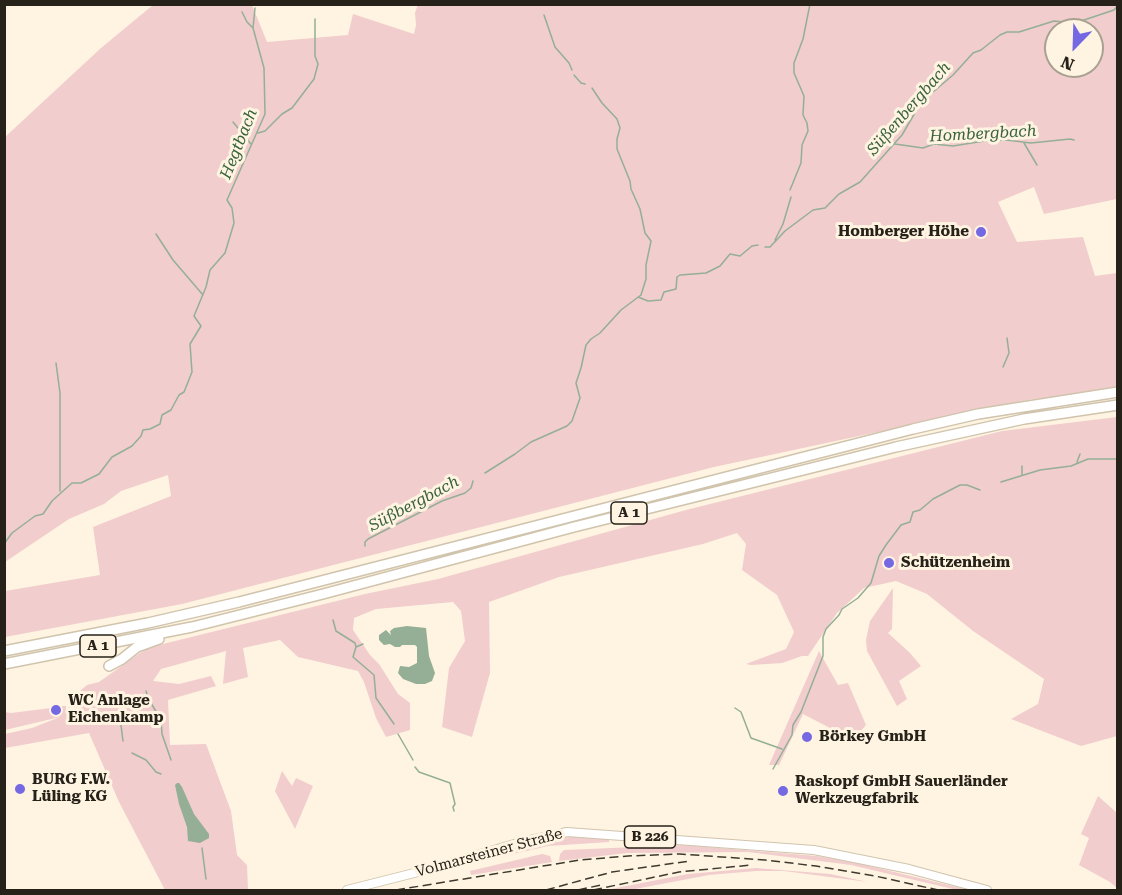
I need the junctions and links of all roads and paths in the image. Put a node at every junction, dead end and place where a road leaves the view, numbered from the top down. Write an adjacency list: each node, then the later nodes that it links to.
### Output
1 (1118, 392): 4 (highway, A 1)
2 (1118, 405): 3 (highway, A 1)
3 (192, 627): 5 (highway, A 1); 6 (highway)
4 (4, 651)
5 (4, 664)
6 (109, 666)
7 (347, 891): 8 (main road, Volmarsteiner Straße / B 226)
8 (987, 891)

